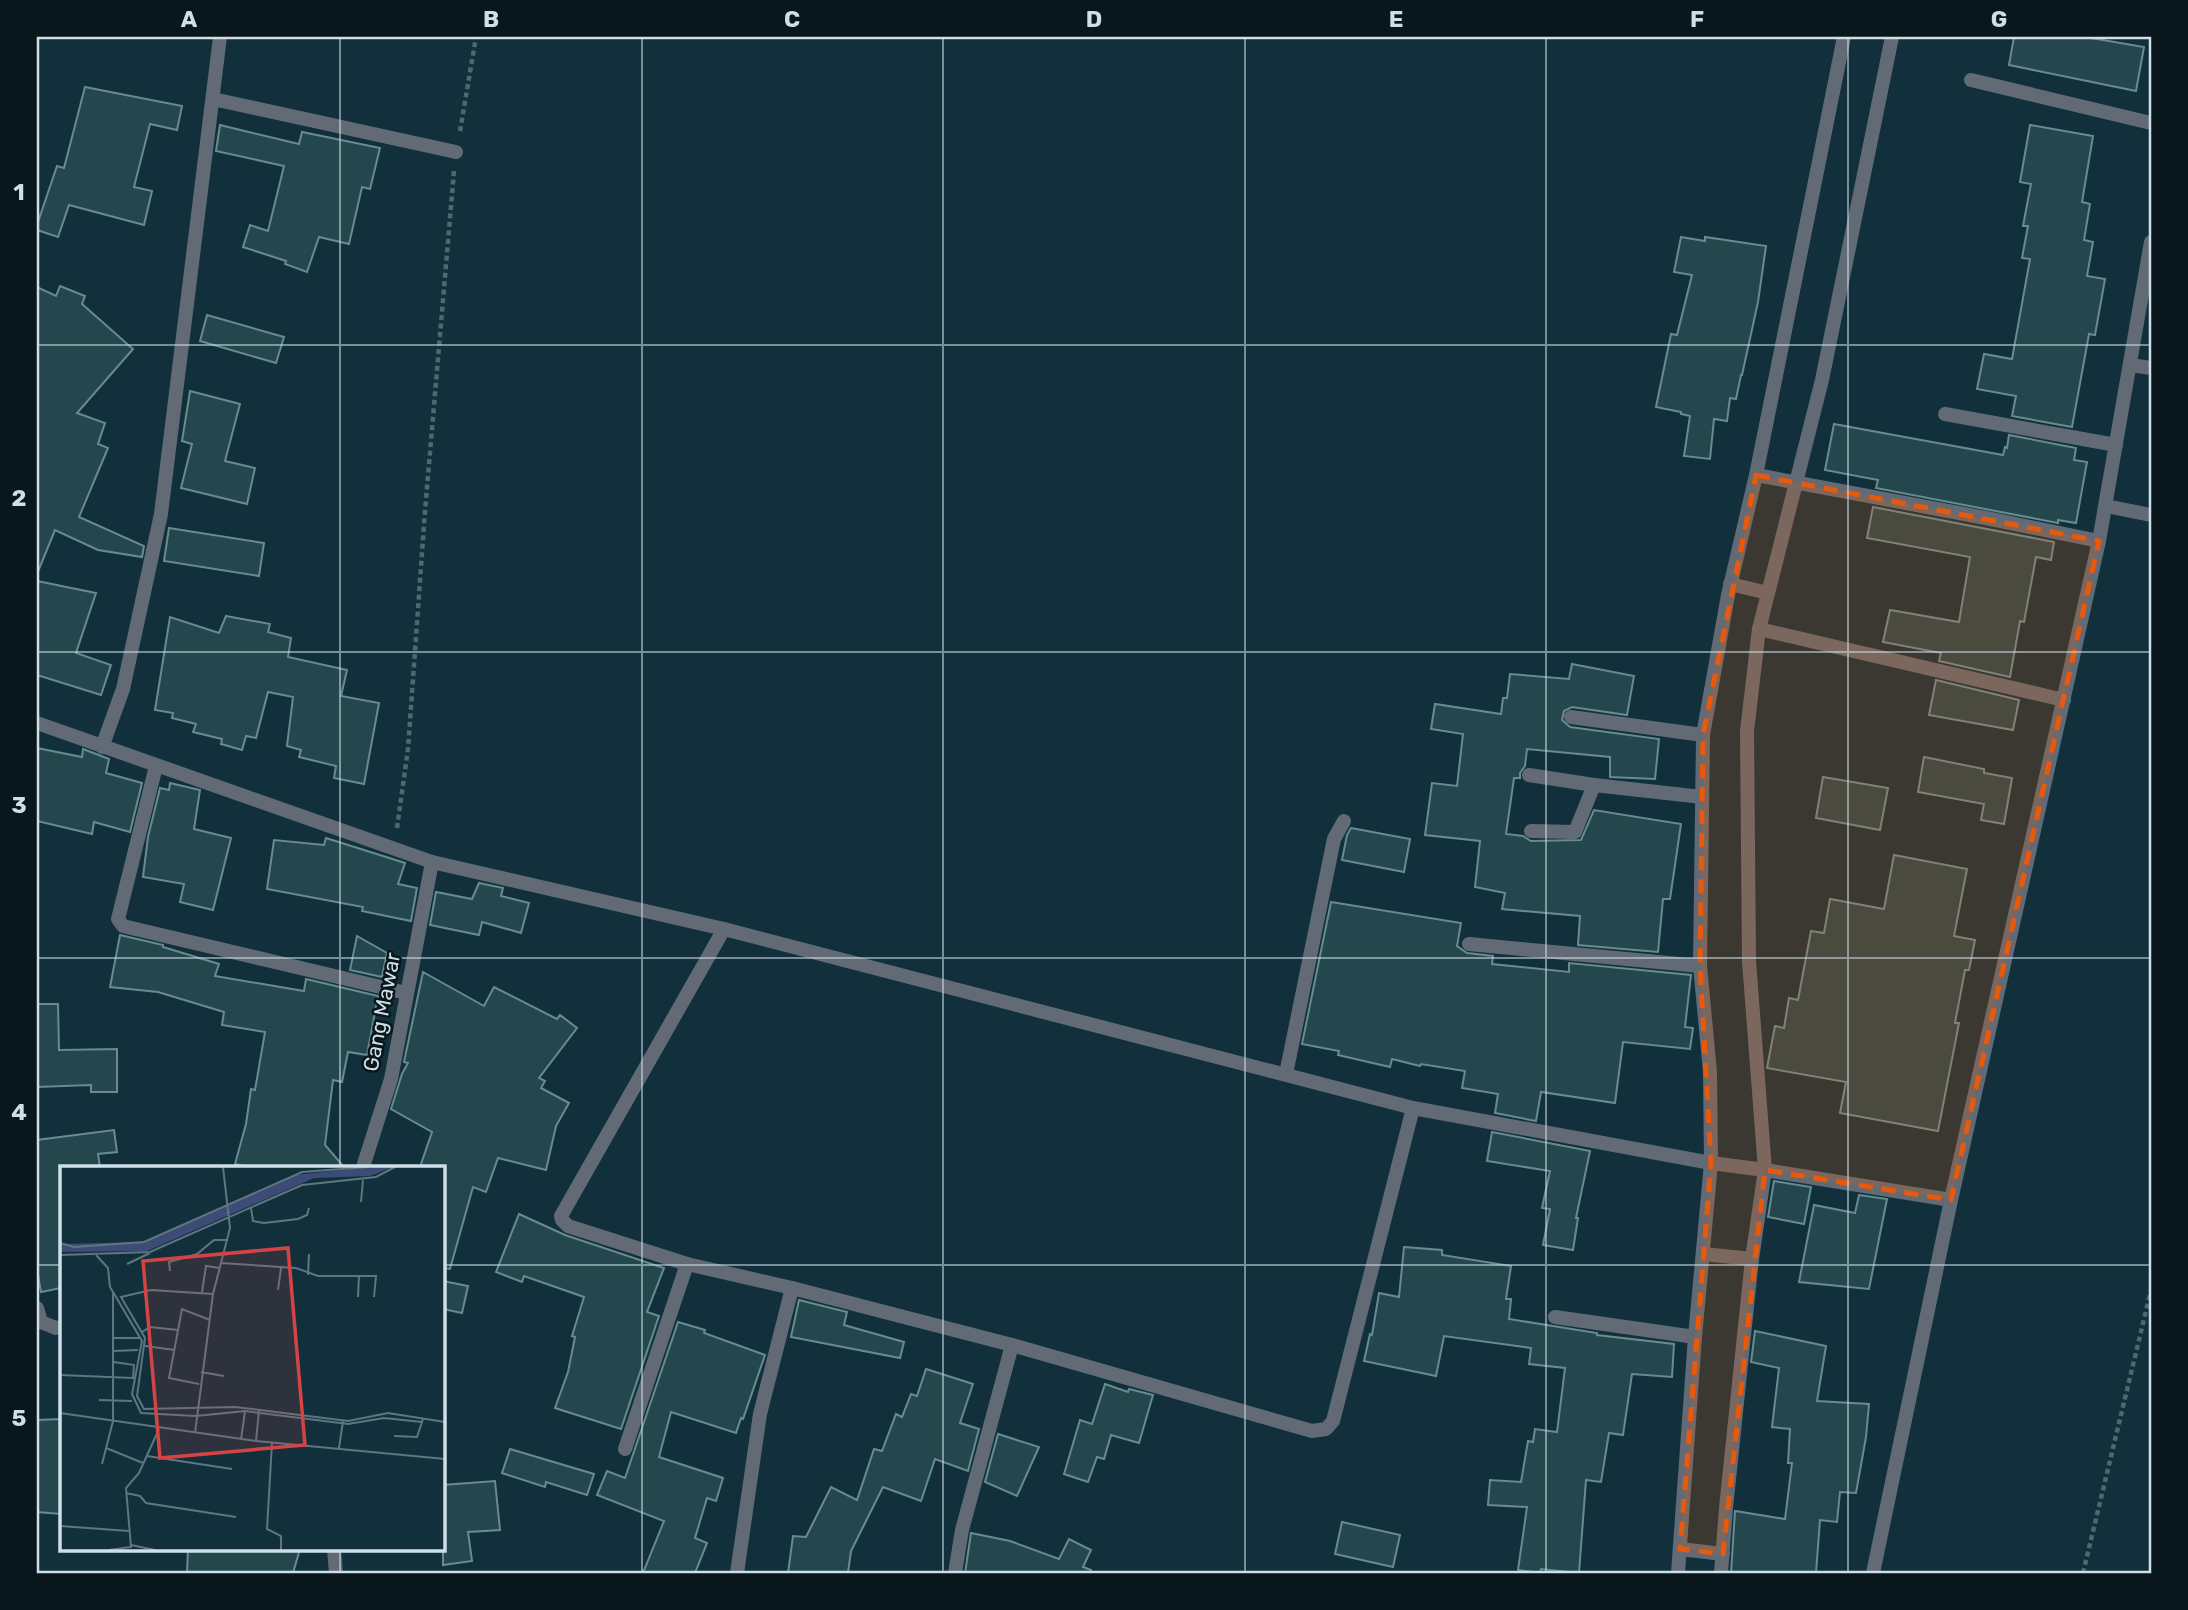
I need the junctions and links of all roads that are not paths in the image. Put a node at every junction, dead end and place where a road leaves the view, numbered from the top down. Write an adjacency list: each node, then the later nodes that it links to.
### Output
1 (220, 37): 5 (street)
2 (1844, 37): 13 (street)
3 (1892, 37): 14 (street)
4 (1971, 80): 6 (street)
5 (214, 99): 7 (street); 25 (street)
6 (2151, 122)
7 (456, 152)
8 (2151, 242): 9 (street)
9 (2130, 365): 10 (street); 12 (street)
10 (2151, 368)
11 (1945, 414): 12 (street)
12 (2116, 445): 15 (street)
13 (1761, 476): 14 (street); 18 (street)
14 (1793, 482): 17 (street); 19 (street)
15 (2106, 506): 16 (street); 17 (street)
16 (2151, 515)
17 (2099, 541): 21 (street)
18 (1734, 585): 19 (street); 24 (street)
19 (1764, 593): 20 (street)
20 (1759, 629): 21 (street); 41 (street)
21 (2064, 700): 42 (street)
22 (1571, 717): 24 (street)
23 (37, 723): 25 (street)
24 (1703, 735): 29 (street)
25 (102, 747): 26 (street)
26 (156, 766): 32 (street); 36 (street)
27 (1529, 775): 28 (street)
28 (1594, 785): 29 (street); 31 (street)
29 (1702, 797): 35 (street)
30 (1344, 821): 37 (street)
31 (1531, 831)
32 (432, 862): 33 (street); 36 (street, Gang Mawar)
33 (724, 929): 37 (street); 45 (street)
34 (1469, 944): 35 (street)
35 (1700, 966): 39 (street)
36 (407, 993): 40 (street, Gang Mawar)
37 (1286, 1074): 38 (street)
38 (1413, 1108): 39 (street); 51 (street)
39 (1711, 1163): 41 (street); 43 (street)
40 (363, 1166)
41 (1760, 1169): 42 (street); 44 (street)
42 (1951, 1199): 61 (street)
43 (1709, 1255): 44 (street); 50 (street)
44 (1748, 1259): 55 (street)
45 (687, 1264): 46 (street); 52 (street)
46 (792, 1288): 51 (street); 57 (street)
47 (37, 1308): 49 (street)
48 (1555, 1317): 50 (street)
49 (60, 1327)
50 (1695, 1337): 53 (street)
51 (1012, 1345): 58 (street)
52 (625, 1449)
53 (1683, 1549): 55 (street); 59 (street)
54 (334, 1550): 56 (street)
55 (1719, 1554): 60 (street)
56 (336, 1573)
57 (737, 1573)
58 (955, 1573)
59 (1678, 1573)
60 (1721, 1573)
61 (1873, 1573)

